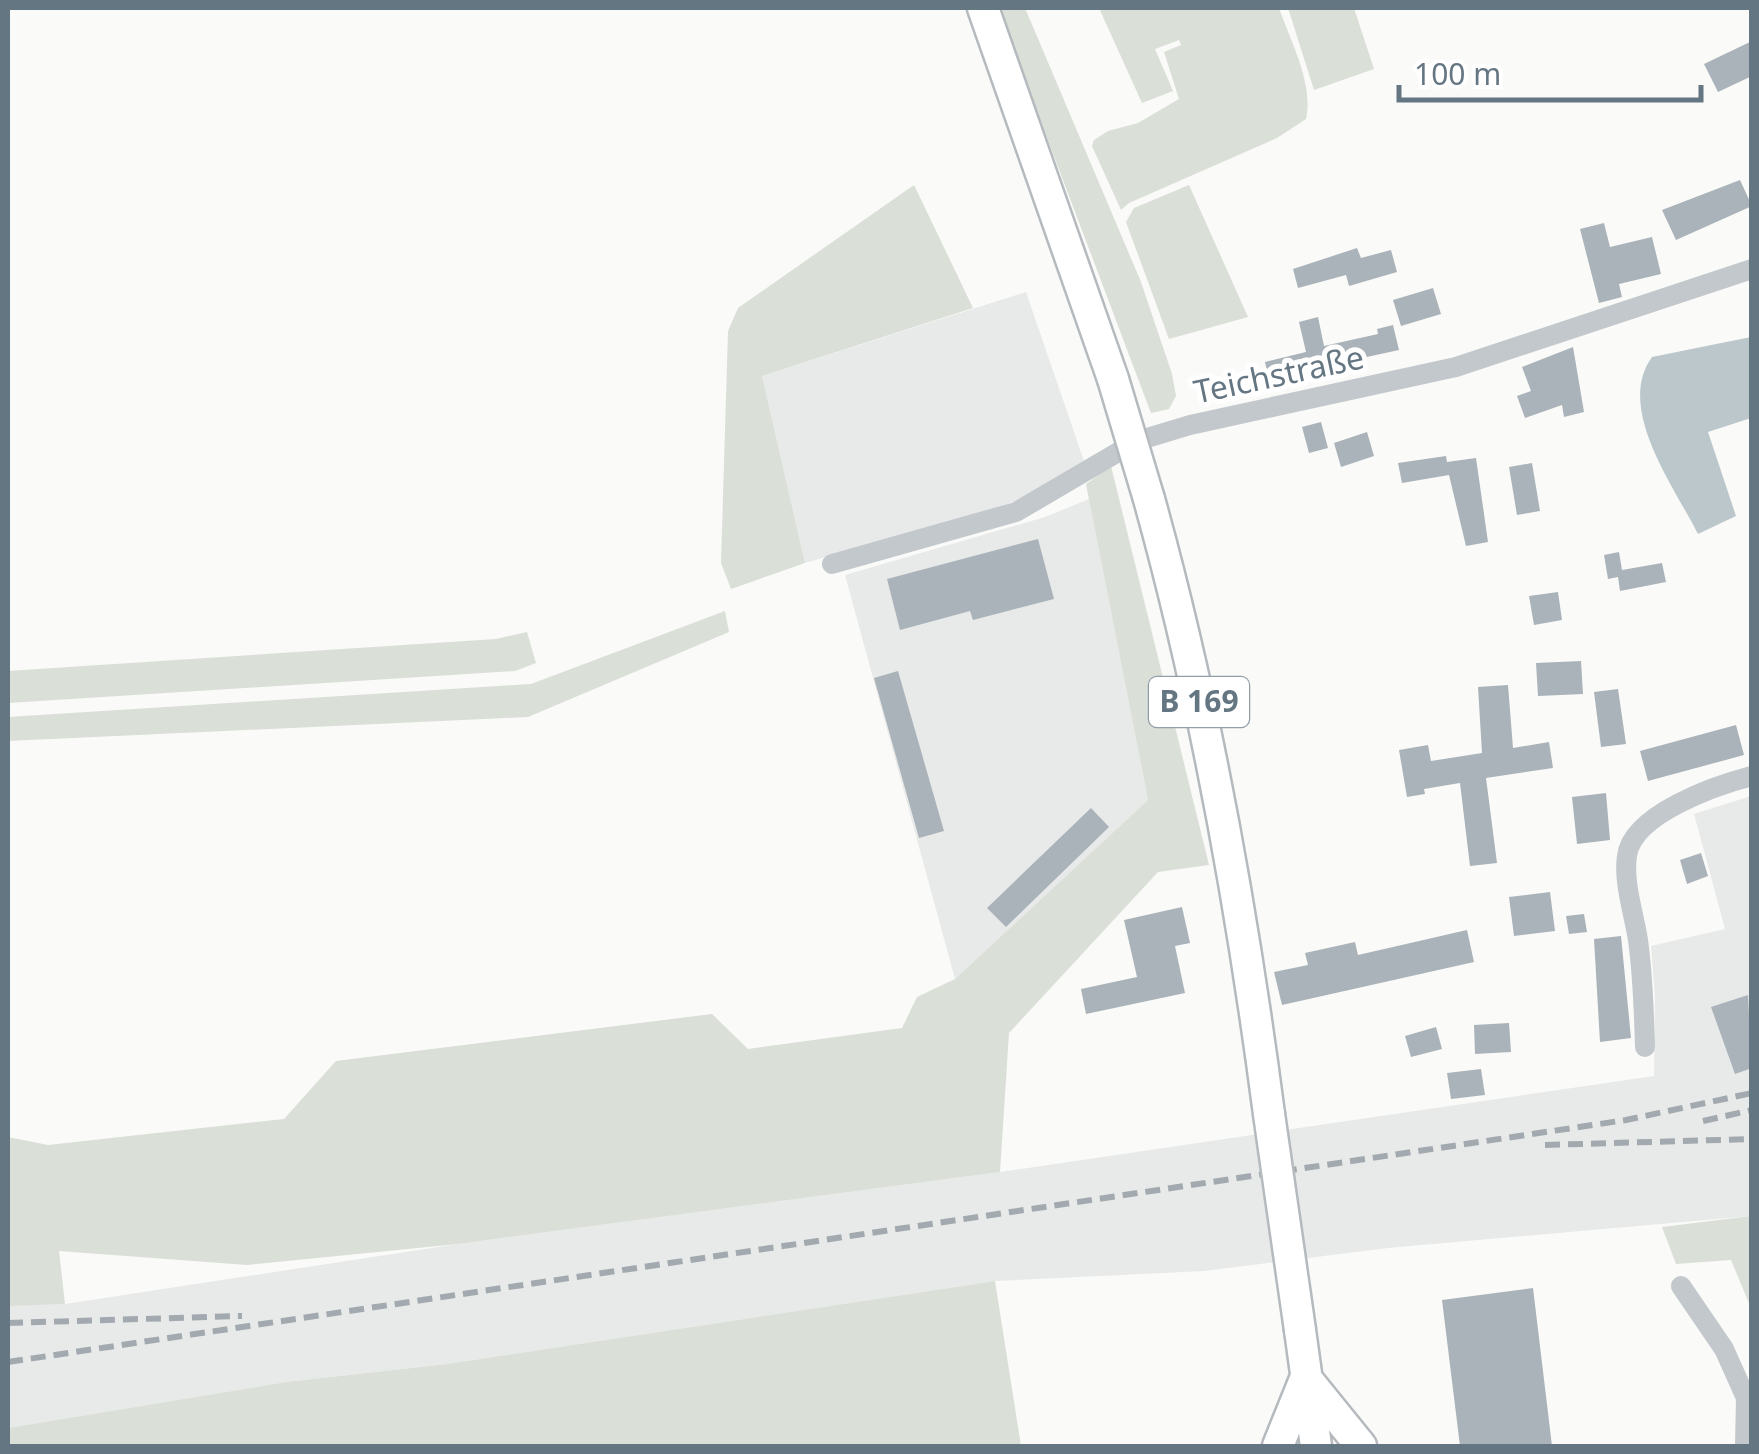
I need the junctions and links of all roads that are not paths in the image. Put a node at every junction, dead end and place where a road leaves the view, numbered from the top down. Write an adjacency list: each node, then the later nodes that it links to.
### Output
1 (983, 8): 7 (main road, B 169, bridge)
2 (1752, 270): 3 (street, Teichstraße)
3 (832, 564)
4 (1752, 776): 5 (street)
5 (1646, 1047)
6 (1681, 1286): 11 (street)
7 (1306, 1376): 8 (main road); 9 (main road, B 169); 10 (main road)
8 (1278, 1446)
9 (1316, 1446)
10 (1362, 1446)
11 (1745, 1446)

